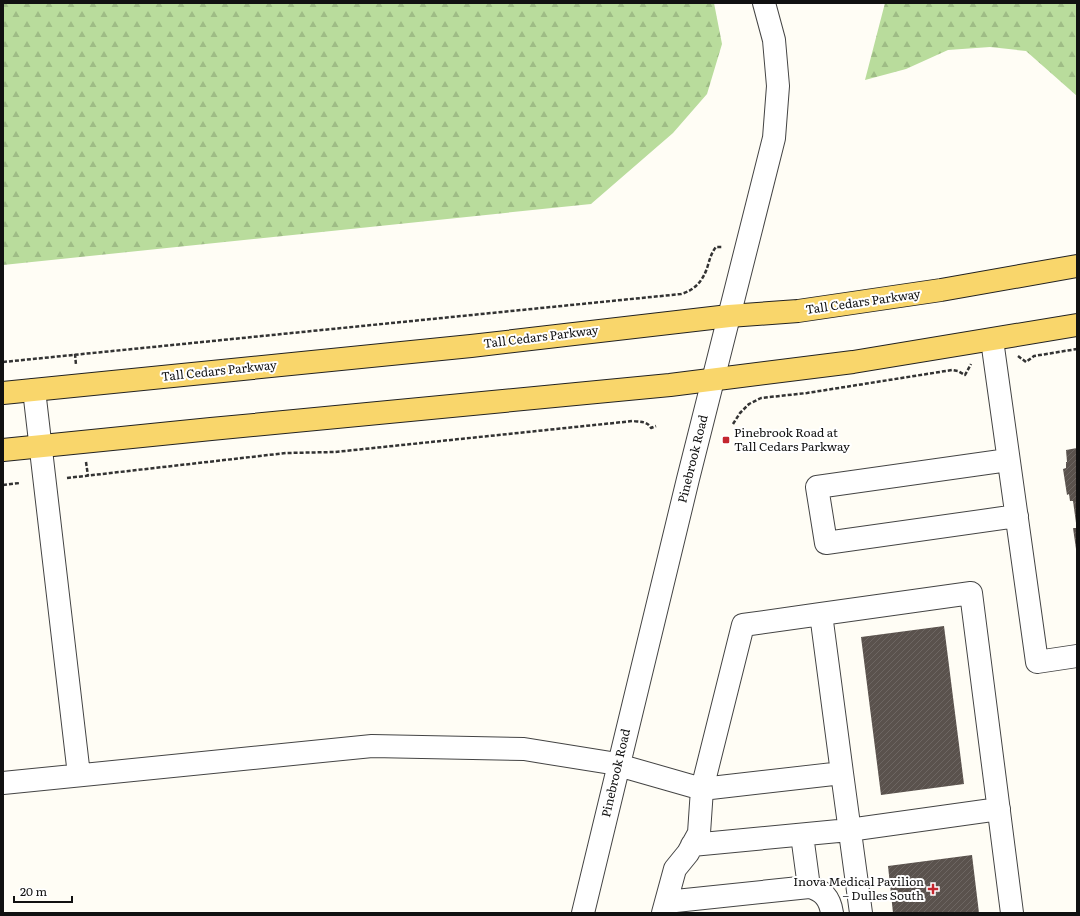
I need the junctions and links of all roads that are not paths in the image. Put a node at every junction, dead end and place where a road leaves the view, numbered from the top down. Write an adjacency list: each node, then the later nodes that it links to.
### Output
1 (764, 3): 3 (street, Pinebrook Road)
2 (1077, 266): 3 (main road, Tall Cedars Parkway)
3 (729, 316): 6 (street, Pinebrook Road); 7 (main road, Tall Cedars Parkway)
4 (1077, 325): 5 (main road)
5 (992, 340): 6 (main road); 11 (street)
6 (713, 379): 9 (main road); 15 (street, Pinebrook Road)
7 (34, 390): 8 (main road, Tall Cedars Parkway); 9 (street)
8 (3, 393)
9 (41, 446): 10 (main road); 17 (street)
10 (3, 450)
11 (1008, 460): 12 (street); 12 (street)
12 (1017, 516): 14 (street)
13 (822, 614): 16 (street); 19 (street); 20 (street)
14 (1077, 656)
15 (618, 765): 17 (street); 19 (street); 26 (street, Pinebrook Road)
16 (842, 773): 19 (street); 21 (street)
17 (79, 775): 18 (street)
18 (3, 783)
19 (702, 789): 23 (street)
20 (999, 809): 21 (street); 29 (street)
21 (849, 830): 22 (street); 28 (street)
22 (802, 834): 23 (street); 24 (street)
23 (692, 845): 25 (street)
24 (809, 887): 25 (street); 27 (street)
25 (665, 908)
26 (583, 913)
27 (832, 913)
28 (861, 913)
29 (1012, 913)

